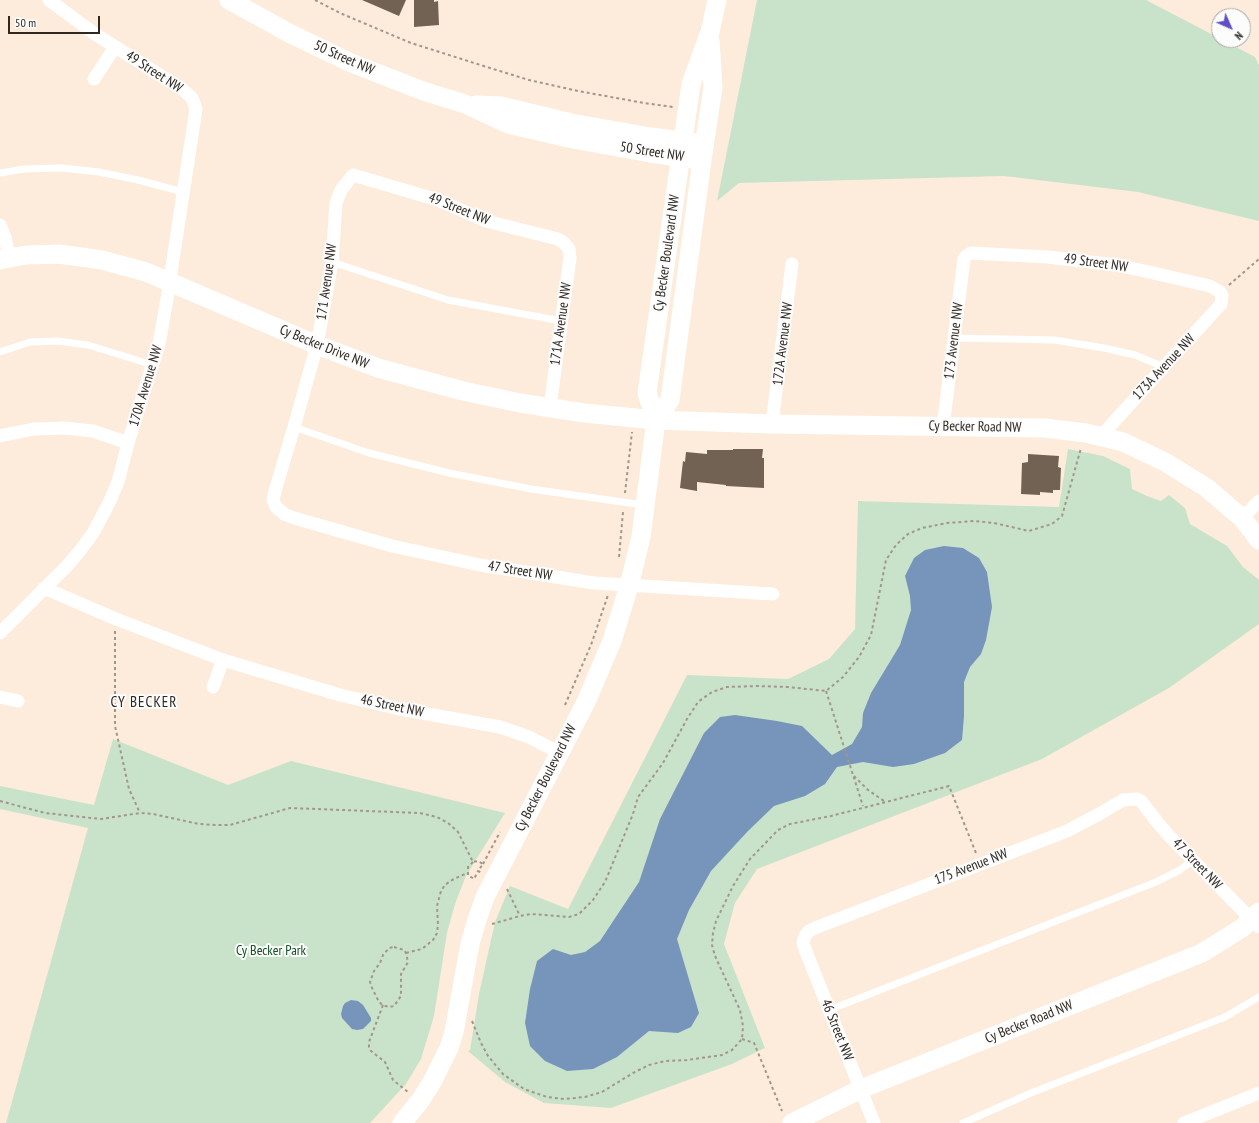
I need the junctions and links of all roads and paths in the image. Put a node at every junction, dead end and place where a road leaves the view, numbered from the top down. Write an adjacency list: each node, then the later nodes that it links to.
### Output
1 (49, 0): 6 (street, 49 Street NW)
2 (229, 0): 10 (street, 50 Street NW)
3 (315, 0): 9 (path)
4 (717, 0): 5 (street)
5 (710, 32): 10 (street, Cy Becker Boulevard NW); 11 (street, Cy Becker Boulevard NW)
6 (115, 47): 7 (street, 49 Street NW); 8 (street, 49 Street NW)
7 (94, 79)
8 (192, 98): 14 (street, 170A Avenue NW)
9 (675, 107)
10 (682, 149): 11 (street, 50 Street NW); 31 (street, Cy Becker Boulevard NW)
11 (703, 152): 31 (street, Cy Becker Boulevard NW)
12 (0, 173): 14 (lane)
13 (353, 175): 16 (street, 49 Street NW); 20 (street, 171 Avenue NW)
14 (183, 192): 22 (street, 170A Avenue NW)
15 (0, 225): 18 (street)
16 (564, 243): 24 (street, 171A Avenue NW)
17 (966, 256): 23 (street, 49 Street NW); 25 (street, 173 Avenue NW)
18 (5, 259): 22 (street, Cy Becker Drive NW)
19 (1259, 259): 23 (path)
20 (332, 262): 24 (lane); 26 (street, 171 Avenue NW)
21 (792, 264): 32 (street, 172A Avenue NW)
22 (169, 282): 26 (street, Cy Becker Drive NW); 28 (street, 170A Avenue NW)
23 (1221, 293): 29 (street, 173A Avenue NW)
24 (561, 321): 30 (street, 171A Avenue NW)
25 (954, 338): 29 (lane); 33 (street, 173 Avenue NW)
26 (317, 345): 30 (street, Cy Becker Drive NW); 34 (street, 171 Avenue NW)
27 (0, 352): 28 (lane)
28 (153, 365): 37 (street, 170A Avenue NW)
29 (1164, 367): 35 (street, 173A Avenue NW)
30 (550, 407): 31 (street, Cy Becker Drive NW)
31 (656, 420): 32 (street, Cy Becker Road NW); 39 (street, Cy Becker Boulevard NW)
32 (772, 424): 33 (street, Cy Becker Road NW)
33 (943, 426): 35 (street, Cy Becker Road NW)
34 (294, 427): 39 (lane); 40 (street, 171 Avenue NW)
35 (1093, 435): 41 (street, Cy Becker Road NW); 50 (path)
36 (0, 436): 37 (street)
37 (128, 443): 44 (street, 170A Avenue NW)
38 (1259, 501): 41 (street)
39 (645, 505): 43 (street, Cy Becker Boulevard NW)
40 (276, 507): 43 (street, 47 Street NW)
41 (1242, 518): 42 (street, Cy Becker Road NW)
42 (1259, 540)
43 (629, 586): 45 (street, 47 Street NW); 53 (street, Cy Becker Boulevard NW)
44 (44, 588): 47 (street, 170A Avenue NW); 48 (street, 46 Street NW)
45 (773, 594)
46 (115, 630): 59 (path)
47 (0, 633)
48 (224, 660): 49 (street); 53 (street, 46 Street NW)
49 (213, 687)
50 (826, 691): 54 (path); 66 (path)
51 (0, 697): 52 (street)
52 (18, 701)
53 (560, 753): 64 (street, Cy Becker Boulevard NW)
54 (854, 775): 57 (path); 58 (path)
55 (1137, 799): 60 (street, 47 Street NW); 62 (street, 175 Avenue NW)
56 (0, 801): 59 (path)
57 (885, 801): 58 (path); 62 (path)
58 (864, 807): 77 (path)
59 (140, 813): 61 (path)
60 (1193, 860): 68 (street, 47 Street NW); 75 (lane)
61 (473, 862): 63 (path); 64 (path)
62 (981, 864): 71 (street, 175 Avenue NW)
63 (467, 873): 64 (path); 72 (path)
64 (493, 880): 65 (path); 66 (path); 80 (street, Cy Becker Boulevard NW)
65 (505, 894)
66 (520, 916): 69 (path)
67 (495, 918): 69 (path)
68 (1256, 920): 78 (street, Cy Becker Road NW)
69 (492, 924): 70 (path)
70 (490, 930)
71 (805, 936): 75 (street, 46 Street NW)
72 (406, 953): 74 (path); 74 (path)
73 (1259, 997): 83 (lane)
74 (383, 1005): 80 (path)
75 (829, 1010): 78 (street, 46 Street NW)
76 (473, 1014): 77 (path)
77 (742, 1039): 81 (path)
78 (861, 1089): 81 (street, Cy Becker Road NW); 82 (street, 46 Street NW)
79 (1259, 1093): 84 (street)
80 (413, 1115)
81 (788, 1119)
82 (874, 1123)
83 (963, 1123)
84 (1184, 1123)

